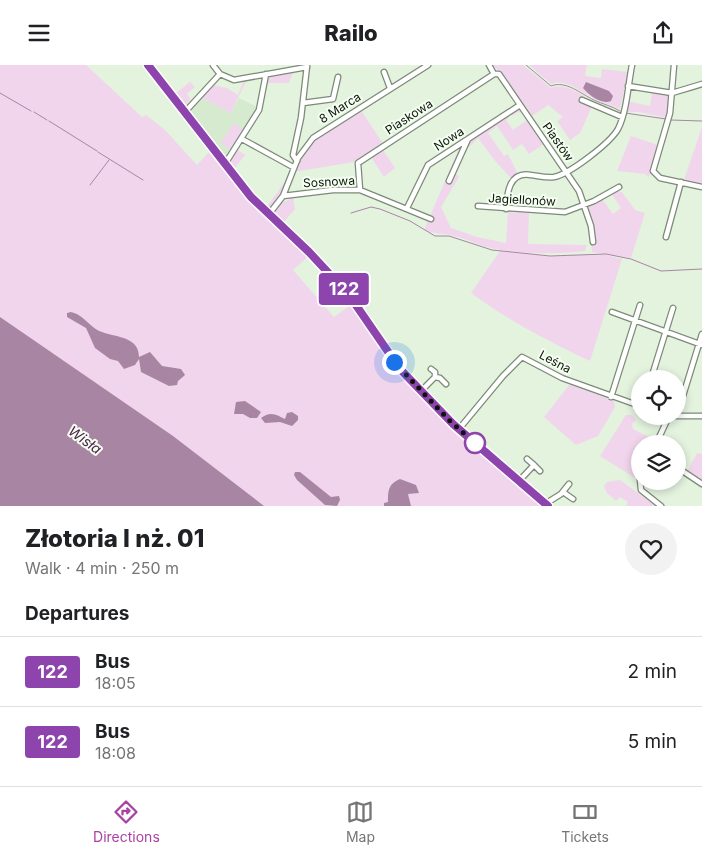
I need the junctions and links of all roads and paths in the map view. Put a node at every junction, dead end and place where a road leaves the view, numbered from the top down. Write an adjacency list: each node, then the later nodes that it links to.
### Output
1 (148, 65): 20 (main road)
2 (213, 65): 9 (street)
3 (428, 65): 15 (street, 8 Marca)
4 (489, 65): 11 (street, Piastów)
5 (632, 65): 14 (street)
6 (674, 65): 16 (street)
7 (307, 66): 10 (street); 18 (street)
8 (384, 72): 15 (street)
9 (220, 74): 10 (street); 20 (street)
10 (266, 74): 23 (street)
11 (494, 74): 19 (street, Piastów); 32 (street, Piaskowa)
12 (338, 77): 18 (street)
13 (702, 84): 16 (street)
14 (628, 85): 16 (street); 21 (street)
15 (390, 88): 24 (street, 8 Marca)
16 (672, 93): 29 (street)
17 (582, 100): 21 (street)
18 (303, 103): 24 (street)
19 (520, 105): 22 (street, Nowa); 27 (street, Piastów)
20 (184, 113): 25 (main road)
21 (622, 117): 27 (street)
22 (469, 138): 28 (street); 36 (street, Nowa)
23 (242, 139): 25 (street); 26 (street)
24 (297, 161): 26 (street, 8 Marca)
25 (225, 164): 38 (main road)
26 (293, 167): 33 (street, 8 Marca)
27 (566, 171): 34 (street, Piastów); 37 (street)
28 (449, 181)
29 (681, 183): 31 (street); 40 (street)
30 (619, 187): 34 (street, Jagiellonów)
31 (702, 187)
32 (360, 190): 33 (street, Sosnowa); 36 (street, Sosnowa)
33 (283, 196): 38 (street, 8 Marca)
34 (586, 205): 37 (street, Jagiellonów); 41 (street, Piastów)
35 (478, 206): 37 (street, Jagiellonów)
36 (407, 208): 39 (street, Sosnowa)
37 (506, 209)
38 (269, 214): 54 (main road)
39 (431, 219)
40 (666, 237)
41 (593, 242)
42 (640, 305): 45 (street)
43 (674, 308): 46 (street)
44 (612, 312): 45 (street)
45 (635, 320): 46 (street); 55 (street)
46 (666, 332): 48 (street); 50 (street)
47 (702, 334): 48 (street)
48 (700, 344): 53 (street)
49 (431, 369): 51 (street)
50 (654, 370)
51 (435, 377): 52 (street); 54 (street)
52 (446, 384)
53 (686, 385)
54 (421, 391): 59 (main road)
55 (612, 397): 56 (street, Leśna); 59 (street, Leśna)
56 (631, 403)
57 (686, 416): 58 (street)
58 (702, 416)
59 (459, 429): 64 (main road)
60 (527, 459): 61 (street)
61 (534, 465): 62 (street); 64 (street)
62 (540, 471)
63 (686, 474): 66 (street)
64 (519, 481): 70 (main road)
65 (570, 484): 68 (street)
66 (702, 484)
67 (641, 490): 71 (street)
68 (563, 492): 69 (street); 70 (street)
69 (573, 499)
70 (547, 505)
71 (661, 506)

